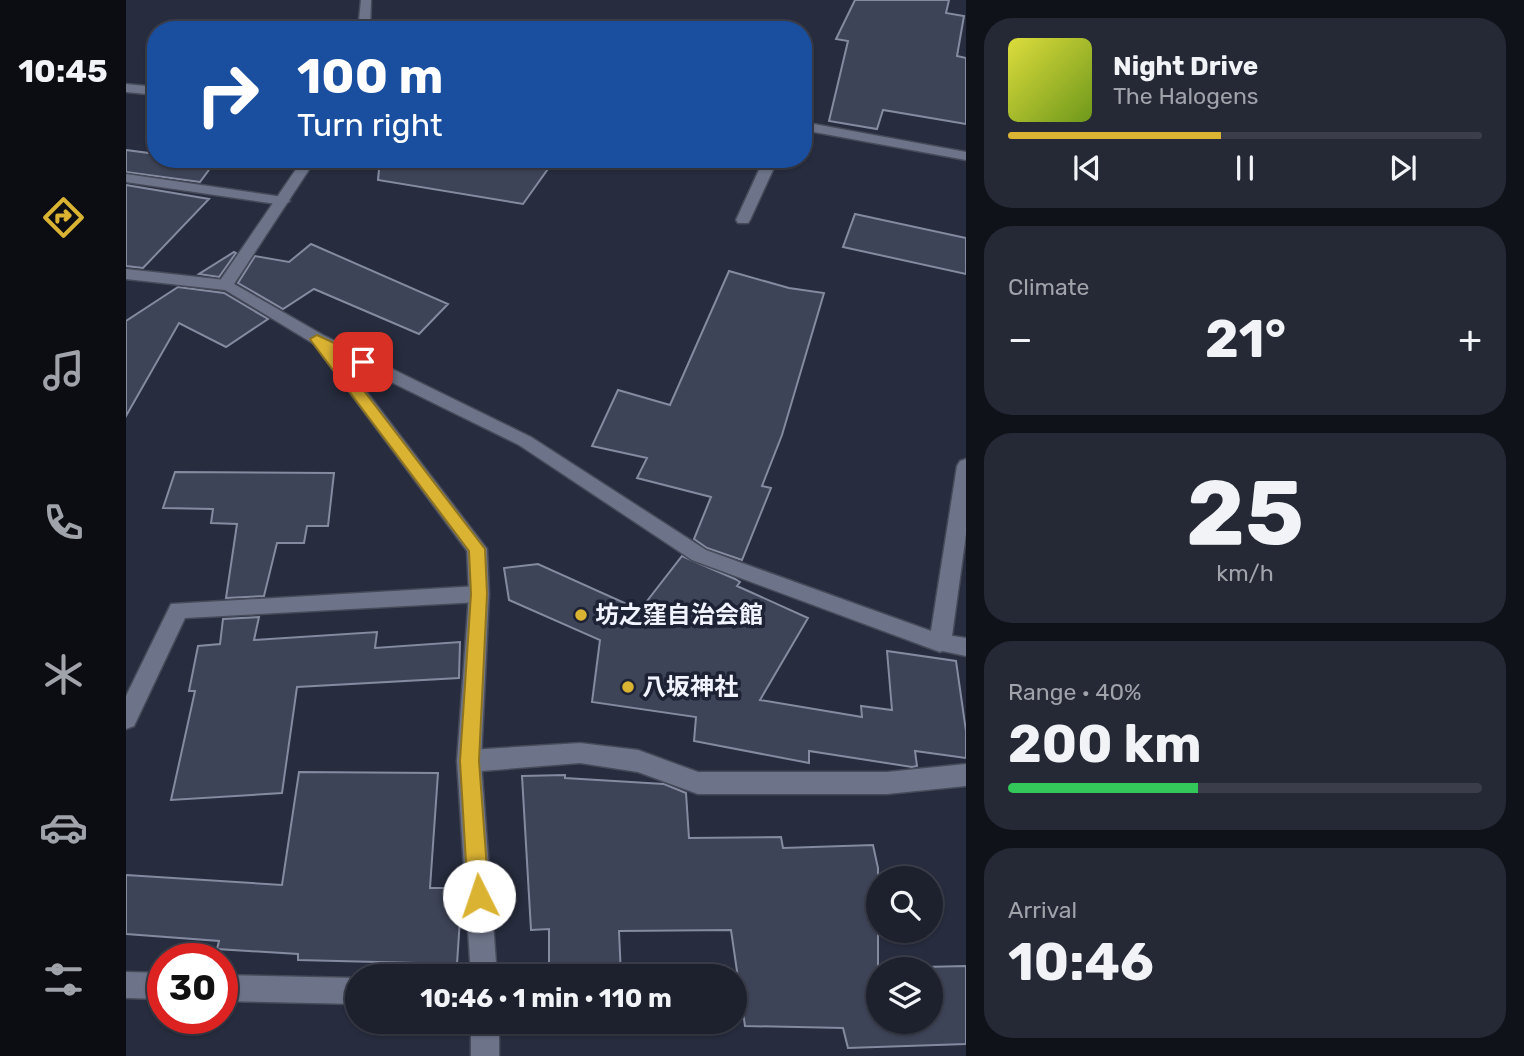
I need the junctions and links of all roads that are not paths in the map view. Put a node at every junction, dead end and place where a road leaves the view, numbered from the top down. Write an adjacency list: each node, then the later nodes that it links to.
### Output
1 (366, 0): 2 (street)
2 (365, 21)
3 (126, 88): 4 (street)
4 (147, 90)
5 (812, 129): 6 (street)
6 (966, 156)
7 (304, 168): 10 (street)
8 (767, 168): 11 (street)
9 (126, 178): 10 (street)
10 (283, 201): 13 (street)
11 (743, 220)
12 (126, 274): 13 (street)
13 (225, 285): 14 (street)
14 (317, 339): 16 (street); 17 (street)
15 (966, 466): 17 (street)
16 (479, 594): 19 (street); 20 (street)
17 (940, 643): 18 (street)
18 (966, 647)
19 (126, 719)
20 (470, 761): 21 (street); 22 (street)
21 (966, 775)
22 (483, 964)
23 (126, 985): 24 (street)
24 (147, 986)
25 (238, 988): 26 (street)
26 (345, 991)
27 (485, 1034): 28 (street)
28 (485, 1056)

